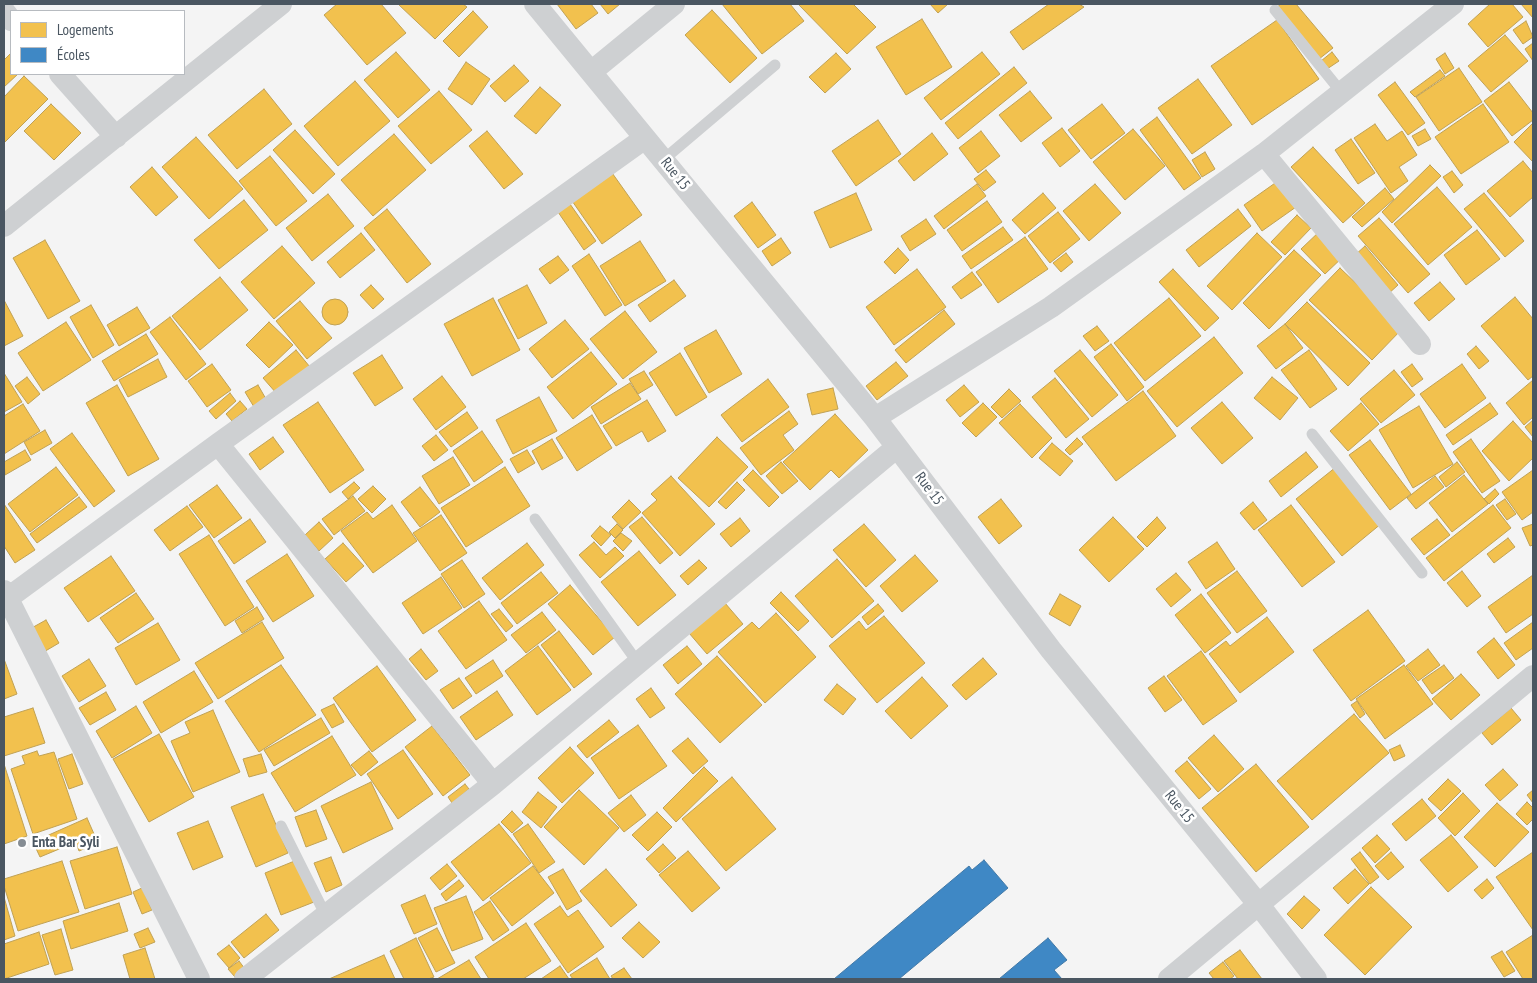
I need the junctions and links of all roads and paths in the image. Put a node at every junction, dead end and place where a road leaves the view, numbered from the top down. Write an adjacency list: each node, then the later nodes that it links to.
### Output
1 (281, 4): 10 (street)
2 (535, 4): 7 (street, Rue 15)
3 (674, 4): 7 (street)
4 (1453, 4): 9 (street)
5 (1275, 10): 9 (lane)
6 (775, 65): 13 (lane)
7 (591, 72): 11 (street, Rue 15)
8 (61, 75): 10 (street)
9 (1342, 93): 12 (street)
10 (116, 137): 14 (street)
11 (645, 138): 13 (street, Rue 15); 18 (street)
12 (1264, 154): 15 (street); 16 (street)
13 (663, 160): 16 (street, Rue 15)
14 (4, 226)
15 (1420, 344)
16 (876, 418): 19 (street, Rue 15)
17 (1312, 434): 21 (lane)
18 (218, 444): 22 (street); 25 (street)
19 (897, 447): 23 (street); 27 (street, Rue 15)
20 (535, 519): 23 (lane)
21 (1422, 572)
22 (5, 597): 29 (street)
23 (638, 663): 25 (street)
24 (1533, 676): 27 (street)
25 (493, 784): 28 (street)
26 (281, 826): 28 (lane)
27 (1259, 905): 31 (street); 32 (street, Rue 15)
28 (326, 916): 30 (street)
29 (199, 979)
30 (245, 979)
31 (1170, 979)
32 (1316, 979)

